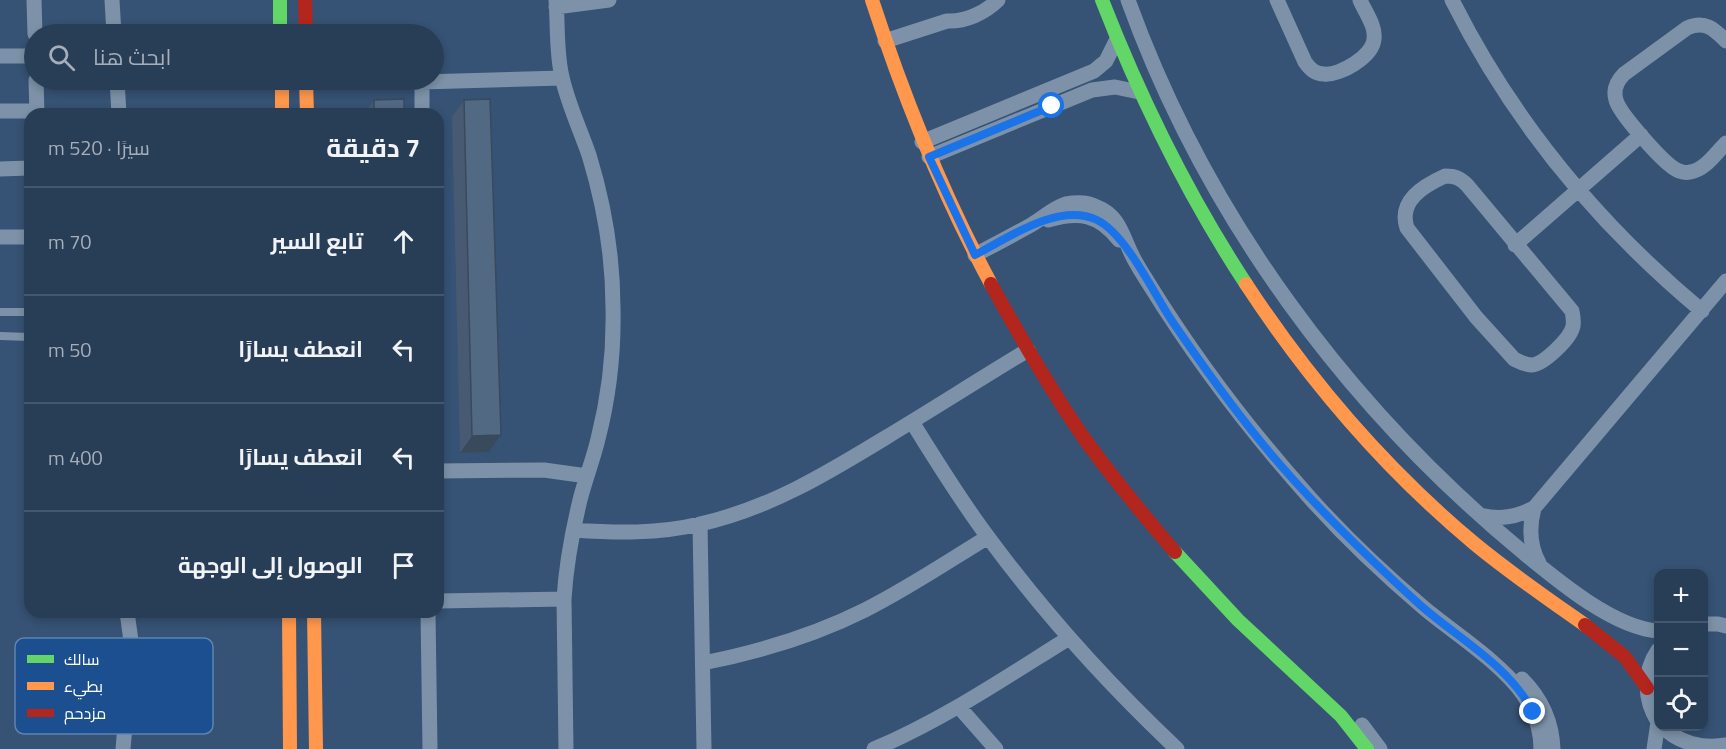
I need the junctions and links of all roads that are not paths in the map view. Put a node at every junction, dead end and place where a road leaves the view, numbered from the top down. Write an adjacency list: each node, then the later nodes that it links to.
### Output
1 (34, 0): 16 (street)
2 (112, 0): 17 (street)
3 (280, 0): 18 (street)
4 (305, 0): 19 (street)
5 (609, 0): 14 (street)
6 (872, 0): 21 (street)
7 (981, 0): 15 (street)
8 (998, 0): 15 (street)
9 (1102, 0): 20 (street)
10 (1128, 0): 64 (street)
11 (1276, 0): 12 (street)
12 (1360, 0)
13 (1452, 0): 48 (street)
14 (556, 4): 25 (street)
15 (947, 21): 21 (street)
16 (35, 24)
17 (113, 24)
18 (280, 24)
19 (306, 24)
20 (1117, 39): 32 (street); 33 (street)
21 (885, 41): 43 (street)
22 (1726, 41): 42 (street)
23 (0, 56): 24 (street)
24 (24, 56)
25 (562, 78): 26 (street); 62 (street)
26 (444, 81)
27 (36, 90): 34 (street)
28 (118, 90): 35 (street)
29 (282, 90): 36 (street)
30 (306, 90): 37 (street)
31 (422, 90): 38 (street)
32 (1139, 92): 41 (street); 83 (street)
33 (1026, 99): 41 (street); 43 (street)
34 (37, 108)
35 (119, 108)
36 (282, 108)
37 (307, 108)
38 (422, 108)
39 (0, 111): 40 (street)
40 (24, 112)
41 (1033, 115): 45 (street)
42 (1641, 135): 44 (street); 48 (street)
43 (922, 142): 45 (street)
44 (1726, 143)
45 (929, 157): 52 (street)
46 (24, 168): 47 (street)
47 (0, 169)
48 (1578, 190): 51 (street); 54 (street)
49 (0, 237): 50 (street)
50 (24, 237)
51 (1515, 245): 51 (street)
52 (975, 255): 59 (street); 80 (street)
53 (1726, 281): 54 (street)
54 (1702, 311): 63 (street)
55 (0, 312): 56 (lane)
56 (24, 312)
57 (0, 336): 58 (lane)
58 (24, 337)
59 (1028, 350): 60 (street); 84 (street)
60 (912, 422): 65 (street); 67 (street)
61 (444, 471): 62 (street)
62 (587, 476): 66 (street)
63 (1534, 508): 64 (street); 68 (street)
64 (1477, 514): 68 (street)
65 (700, 524): 66 (street); 82 (street)
66 (574, 530): 69 (street)
67 (988, 537): 79 (street); 82 (street)
68 (1542, 568): 77 (street)
69 (564, 599): 70 (street); 96 (street)
70 (444, 601)
71 (128, 618): 78 (street)
72 (289, 618): 93 (street)
73 (314, 618): 94 (street)
74 (428, 618): 95 (street)
75 (1708, 624): 76 (street)
76 (1726, 626)
77 (1654, 630)
78 (131, 638)
79 (1069, 638): 85 (street); 100 (street)
80 (1481, 654): 103 (street); 104 (street)
81 (1654, 657): 83 (street)
82 (703, 663): 97 (street)
83 (1647, 688): 86 (street)
84 (1330, 706): 101 (street); 102 (street)
85 (959, 707): 98 (street); 99 (street)
86 (1654, 713)
87 (1657, 731): 105 (street)
88 (1667, 731): 91 (street)
89 (124, 734): 92 (street)
90 (1726, 745): 91 (street)
91 (1704, 748)
92 (123, 749)
93 (290, 749)
94 (316, 749)
95 (430, 749)
96 (566, 749)
97 (704, 749)
98 (874, 749)
99 (996, 749)
100 (1177, 749)
101 (1367, 749)
102 (1380, 749)
103 (1541, 749)
104 (1554, 749)
105 (1654, 749)

